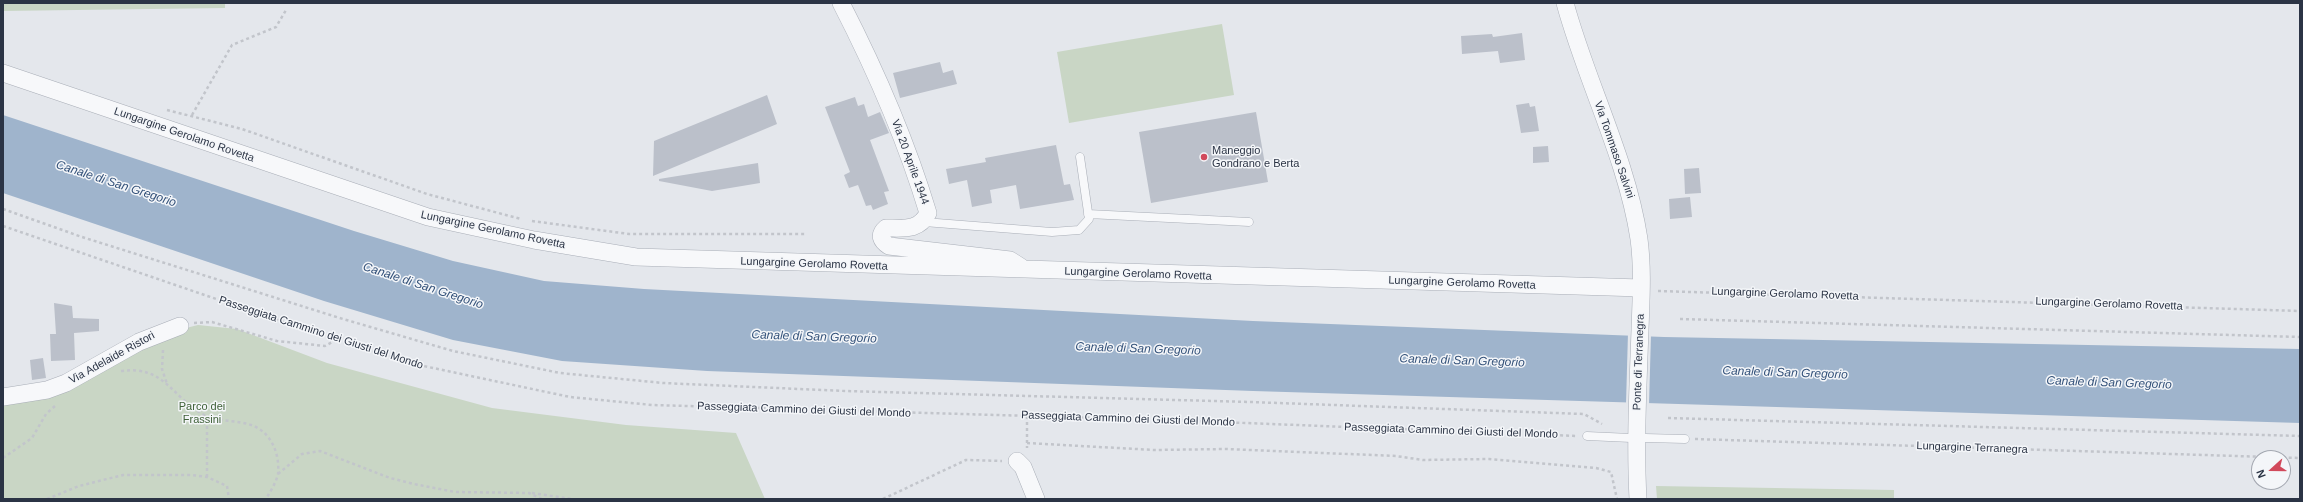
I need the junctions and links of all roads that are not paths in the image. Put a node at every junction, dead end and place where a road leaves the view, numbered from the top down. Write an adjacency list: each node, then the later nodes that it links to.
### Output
1 (841, 3): 6 (street, Via 20 Aprile 1944)
2 (1565, 3): 9 (street, Via Tommaso Salvini)
3 (3, 73): 8 (street, Lungargine Gerolamo Rovetta)
4 (1080, 158): 5 (lane)
5 (1088, 214): 6 (lane); 7 (lane)
6 (924, 222): 8 (street)
7 (1249, 222)
8 (1027, 271): 9 (street, Lungargine Gerolamo Rovetta)
9 (1641, 294): 12 (street, Ponte di Terranegra)
10 (176, 327): 11 (street, Via Adelaide Ristori)
11 (3, 398)
12 (1637, 434): 13 (lane); 14 (lane); 17 (street)
13 (1587, 436)
14 (1686, 439)
15 (1017, 461): 16 (street)
16 (1036, 499)
17 (1638, 499)

